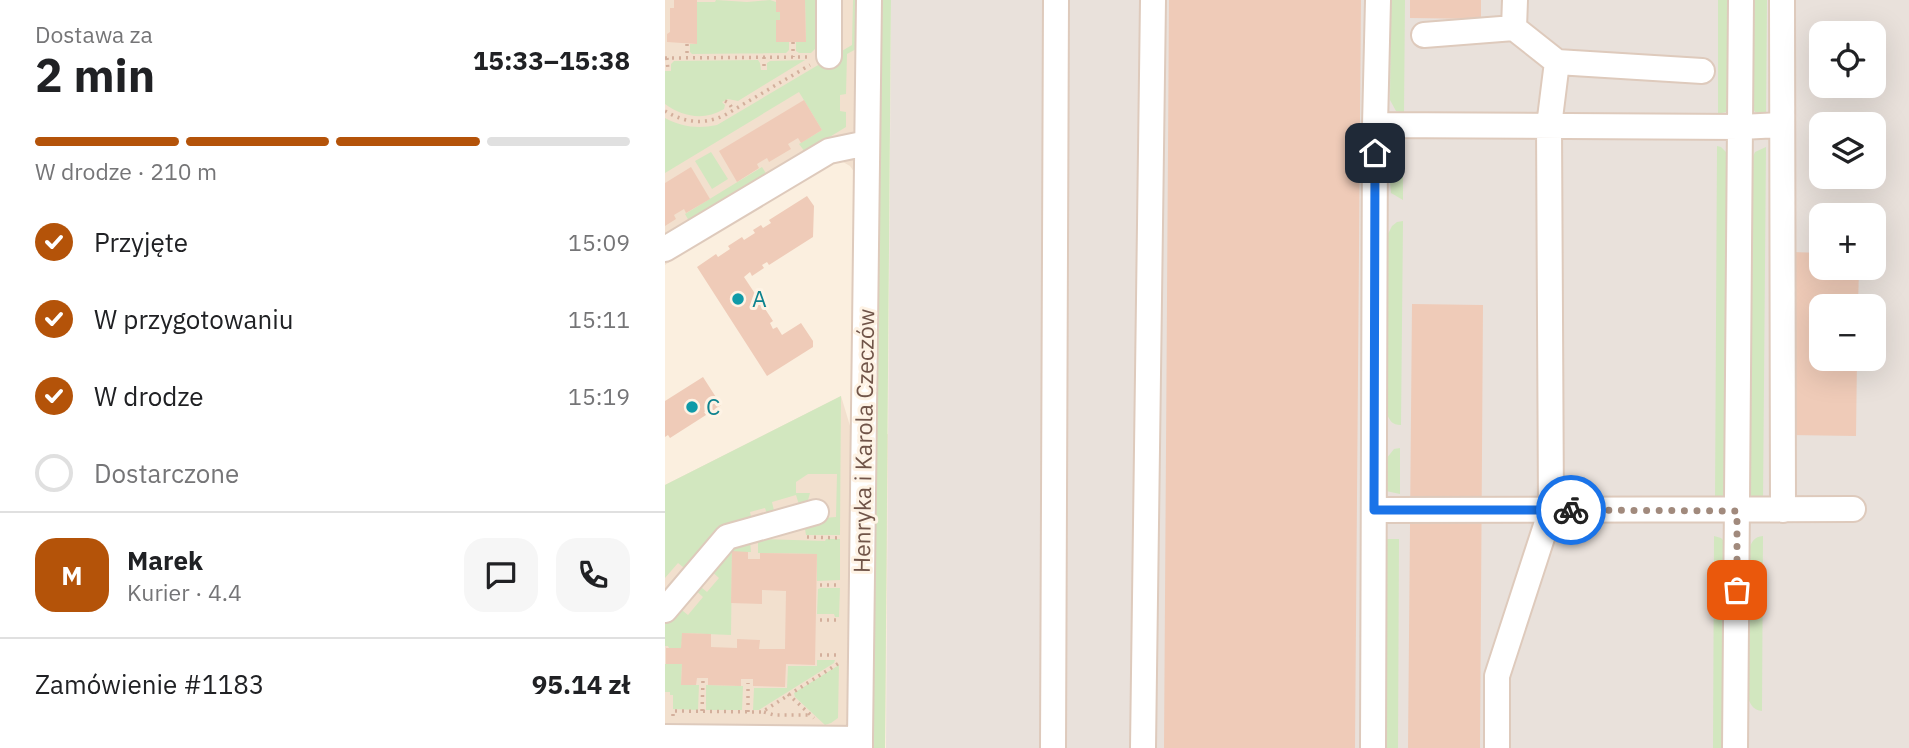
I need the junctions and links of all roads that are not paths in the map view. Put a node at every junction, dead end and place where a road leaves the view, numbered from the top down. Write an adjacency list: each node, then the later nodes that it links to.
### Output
1 (829, 0): 11 (street)
2 (869, 0): 18 (street, Henryka i Karola Czeczów)
3 (1056, 0): 29 (street)
4 (1153, 0): 30 (street)
5 (1378, 0): 14 (street)
6 (1515, 0): 9 (street)
7 (1741, 0): 17 (street)
8 (1782, 0): 15 (street)
9 (1514, 28): 10 (street); 12 (street)
10 (1424, 35)
11 (821, 58)
12 (1557, 62): 13 (street); 16 (street)
13 (1702, 71)
14 (1375, 125): 16 (street); 21 (street)
15 (1782, 125): 17 (street); 23 (street)
16 (1549, 126): 17 (street); 22 (street)
17 (1741, 127): 24 (street)
18 (867, 143): 19 (street); 28 (street, Henryka i Karola Czeczów)
19 (665, 249)
20 (1853, 509): 23 (street)
21 (1374, 510): 22 (street); 31 (street)
22 (1551, 510): 24 (street); 32 (street)
23 (1783, 510): 24 (street)
24 (1737, 511): 33 (street)
25 (816, 512): 26 (street)
26 (665, 610)
27 (665, 737): 28 (street)
28 (860, 743)
29 (1053, 748)
30 (1143, 748)
31 (1373, 748)
32 (1497, 748)
33 (1735, 748)

